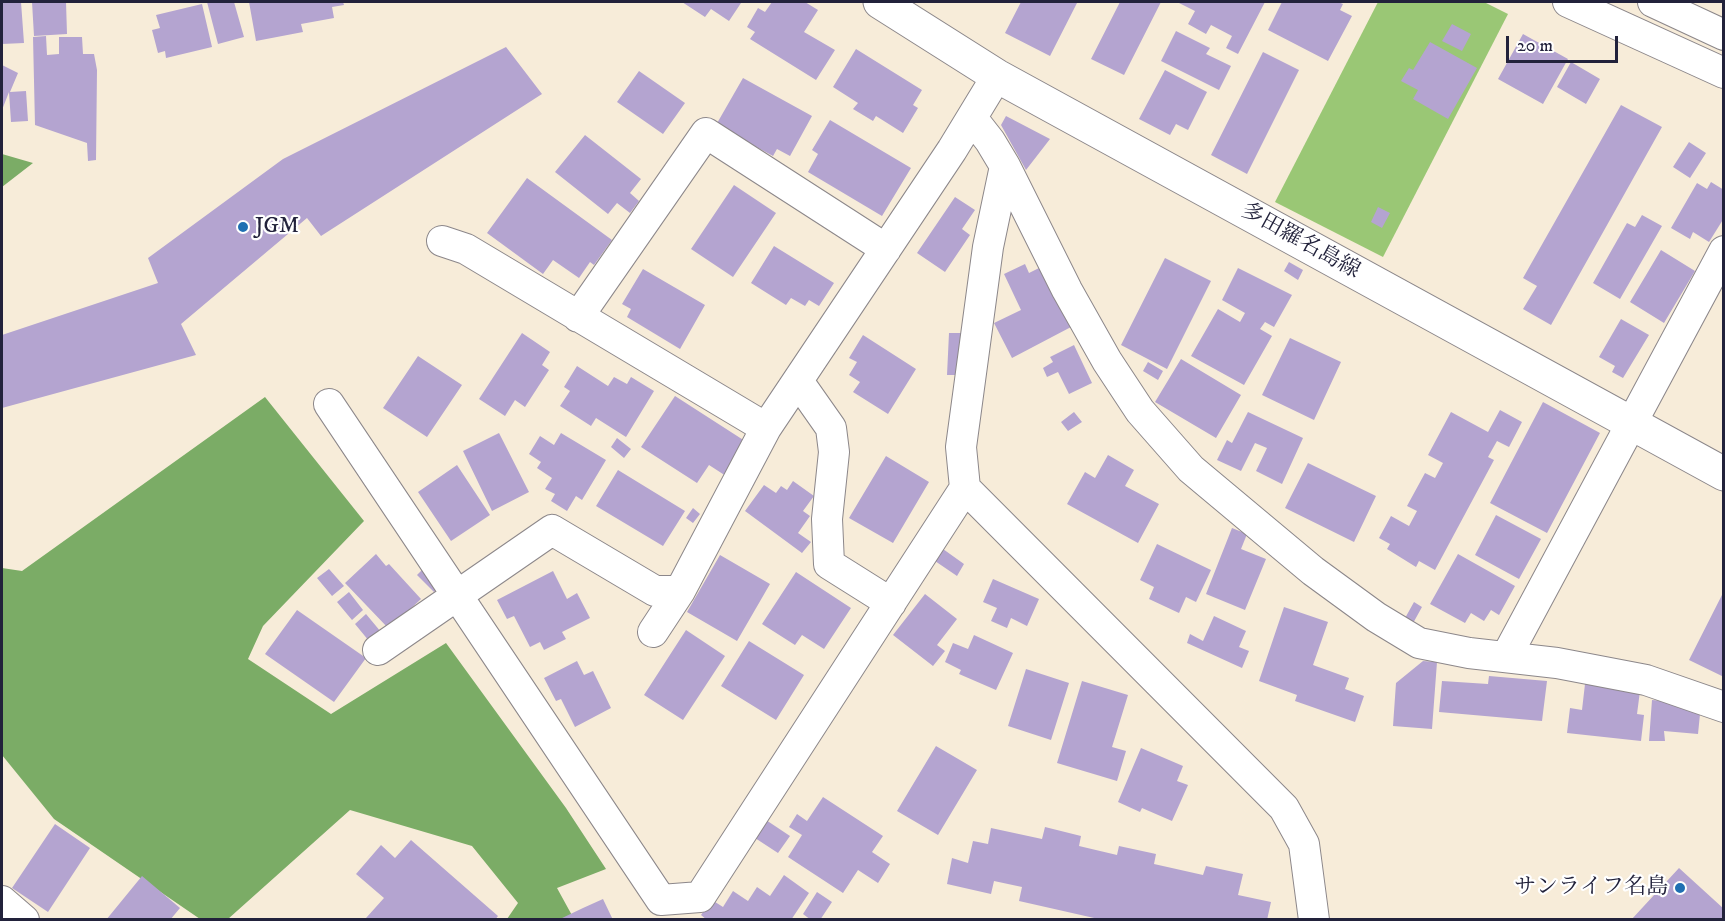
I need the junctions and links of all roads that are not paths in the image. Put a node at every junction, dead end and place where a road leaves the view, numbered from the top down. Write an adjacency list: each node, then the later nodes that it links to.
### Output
1 (880, 2): 6 (main road, 多田羅名島線)
2 (1568, 2): 5 (street)
3 (1653, 2): 4 (street)
4 (1724, 34)
5 (1724, 73)
6 (997, 76): 7 (street); 15 (main road, 多田羅名島線)
7 (972, 118): 8 (street); 10 (street)
8 (1005, 166): 18 (street); 24 (street)
9 (442, 241): 12 (street)
10 (886, 249): 12 (street); 13 (street)
11 (1724, 251): 15 (street)
12 (578, 316): 16 (street)
13 (798, 381): 16 (street); 21 (street)
14 (329, 404): 20 (street)
15 (1632, 424): 17 (main road, 多田羅名島線); 24 (street)
16 (766, 428): 19 (street)
17 (1724, 474)
18 (965, 488): 21 (street); 28 (street)
19 (680, 591): 20 (street); 22 (street)
20 (457, 596): 21 (street); 23 (street)
21 (891, 603)
22 (653, 632)
23 (378, 650)
24 (1506, 657): 25 (street)
25 (1724, 707)
26 (2, 901): 27 (street)
27 (24, 920)
28 (1314, 920)

